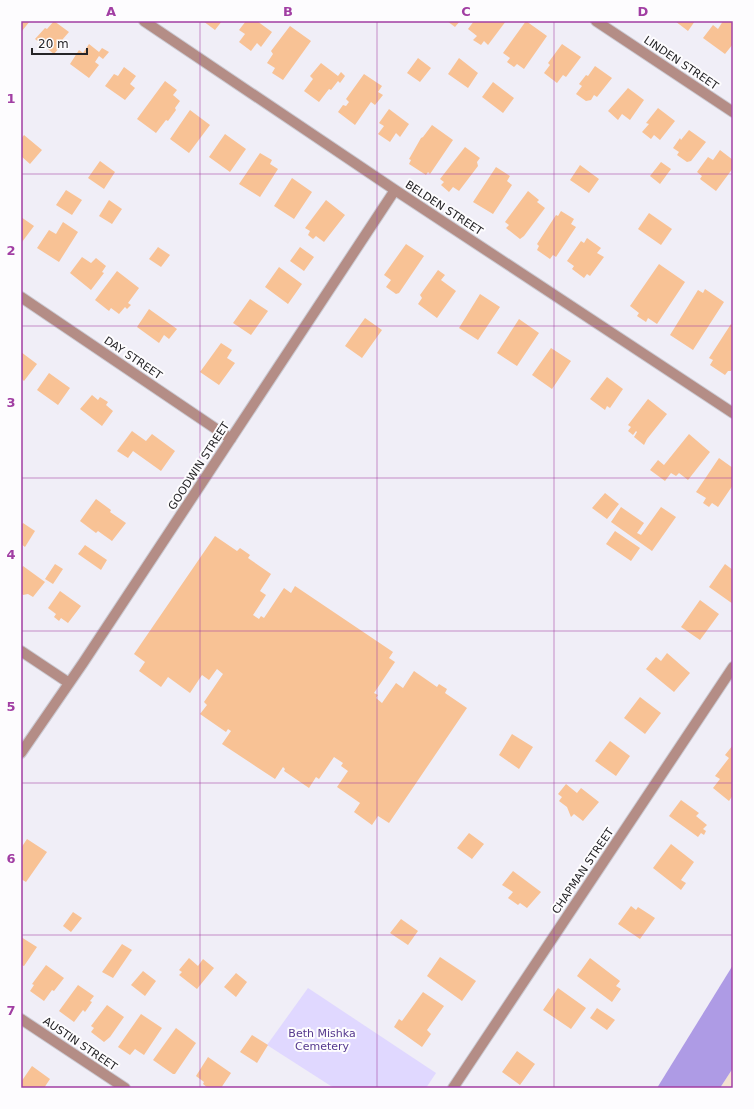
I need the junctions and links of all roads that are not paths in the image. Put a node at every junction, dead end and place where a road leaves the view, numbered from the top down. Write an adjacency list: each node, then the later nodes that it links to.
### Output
1 (144, 21): 4 (street, BELDEN STREET)
2 (596, 21): 3 (street, LINDEN STREET)
3 (733, 112)
4 (395, 190): 6 (street, BELDEN STREET); 7 (street, GOODWIN STREET)
5 (21, 297): 7 (street, DAY STREET)
6 (733, 413)
7 (231, 439): 10 (street, GOODWIN STREET)
8 (21, 651): 10 (street)
9 (733, 667): 14 (street, CHAPMAN STREET)
10 (69, 683): 11 (street, GOODWIN STREET)
11 (21, 753)
12 (21, 1019): 13 (street, AUSTIN STREET)
13 (121, 1087)
14 (453, 1088)

